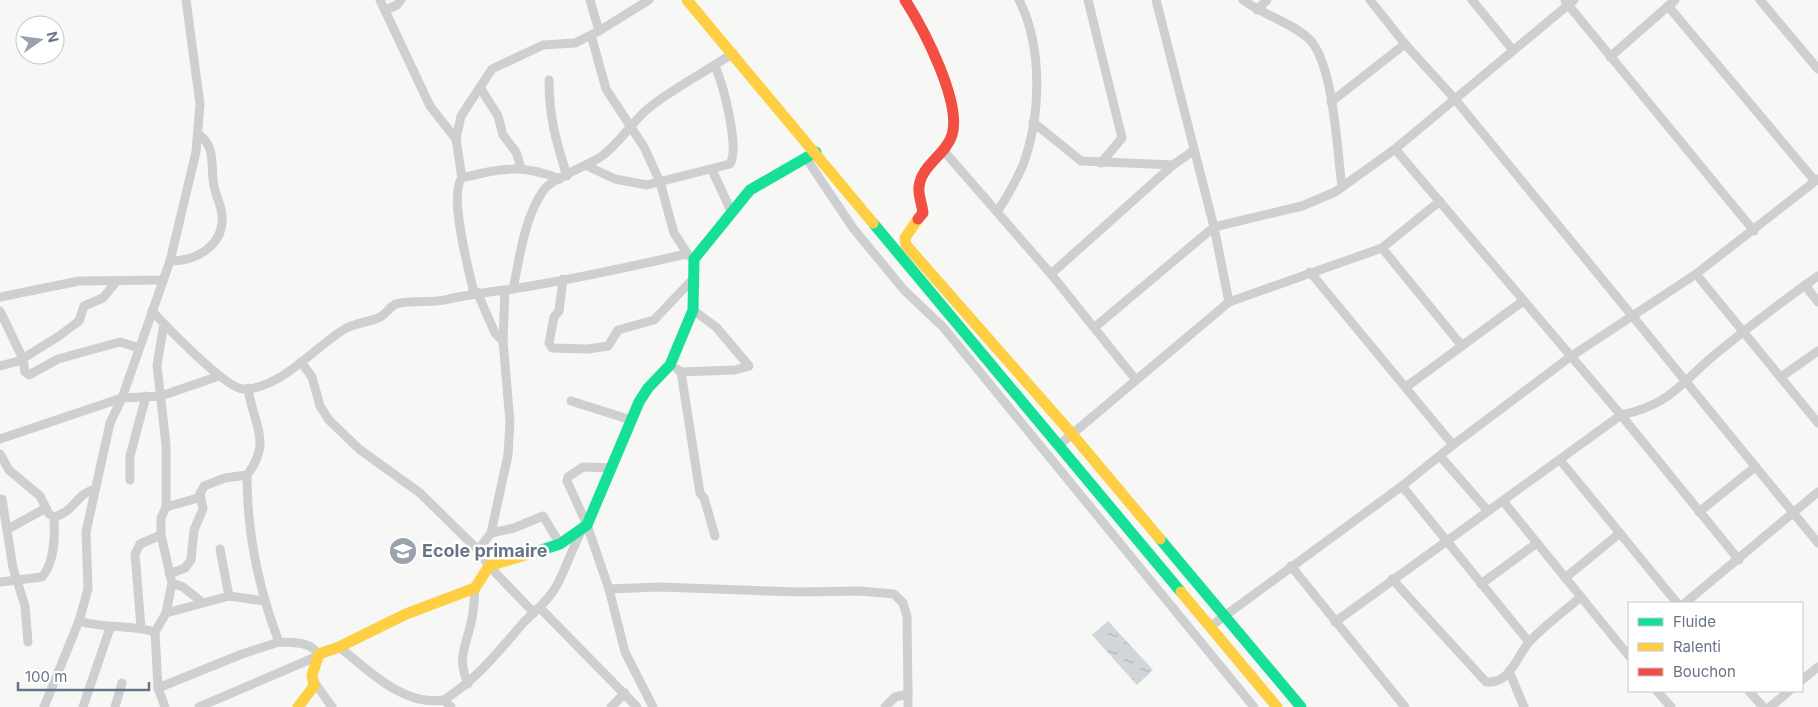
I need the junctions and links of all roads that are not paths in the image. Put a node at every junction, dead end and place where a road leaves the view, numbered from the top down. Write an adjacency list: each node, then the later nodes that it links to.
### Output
1 (186, 0): 33 (street)
2 (380, 0): 18 (street)
3 (401, 0): 18 (street)
4 (590, 0): 20 (street)
5 (649, 0): 20 (street)
6 (687, 0): 23 (main road)
7 (905, 0): 36 (main road)
8 (1088, 0): 39 (street)
9 (1156, 0): 37 (street)
10 (1243, 0): 19 (street)
11 (1267, 0): 19 (street)
12 (1370, 0): 21 (street)
13 (1472, 0): 22 (street)
14 (1760, 0): 26 (street)
15 (1023, 2): 31 (street)
16 (1568, 2): 22 (street); 24 (street)
17 (1671, 3): 24 (street); 46 (street)
18 (385, 10): 34 (street)
19 (1257, 10): 30 (street)
20 (595, 33): 28 (street); 32 (street)
21 (1405, 44): 29 (street); 30 (street)
22 (1512, 49): 29 (street)
23 (733, 54): 25 (street); 38 (main road)
24 (1610, 56): 53 (street)
25 (715, 66): 32 (street); 43 (street)
26 (1818, 70)
27 (549, 80): 44 (street)
28 (481, 89): 34 (street); 42 (street)
29 (1454, 98): 35 (street); 75 (street)
30 (1331, 102): 48 (street)
31 (1033, 122): 39 (street); 50 (street)
32 (631, 128): 40 (street); 47 (street)
33 (198, 134): 56 (street); 56 (street)
34 (456, 139): 45 (street)
35 (1395, 149): 48 (street); 49 (street)
36 (943, 150): 50 (street); 102 (main road)
37 (1193, 151): 41 (street); 52 (street)
38 (811, 155): 51 (main road); 105 (main road); 197 (street)
39 (1101, 163): 41 (street)
40 (587, 166): 44 (street); 47 (street)
41 (1173, 166): 58 (street)
42 (521, 168): 44 (street); 45 (street)
43 (712, 170): 47 (street); 51 (street)
44 (563, 177): 66 (street)
45 (462, 178): 67 (street)
46 (1816, 180): 53 (street)
47 (660, 182): 55 (street)
48 (1342, 188): 52 (street)
49 (1440, 201): 54 (street); 69 (street)
50 (998, 212): 58 (street)
51 (732, 213): 55 (main road)
52 (1214, 228): 70 (street); 77 (street)
53 (1754, 231): 59 (street)
54 (1382, 248): 57 (street); 80 (street)
55 (690, 257): 61 (street); 63 (main road)
56 (170, 261): 62 (street)
57 (1310, 272): 70 (street); 93 (street)
58 (1051, 274): 77 (street)
59 (1696, 274): 75 (street); 78 (street)
60 (1818, 276): 65 (street)
61 (563, 279): 63 (street); 66 (street)
62 (164, 280): 64 (street); 74 (street)
63 (692, 280): 72 (main road)
64 (116, 282): 68 (street); 84 (street)
65 (1805, 285): 71 (street); 78 (street)
66 (509, 289): 67 (street); 79 (street)
67 (475, 292): 79 (street); 85 (street)
68 (0, 297)
69 (1523, 301): 80 (street); 83 (street)
70 (1229, 302): 91 (street)
71 (1818, 302)
72 (693, 310): 86 (main road); 88 (street)
73 (0, 311): 84 (street)
74 (152, 311): 76 (street); 81 (street)
75 (1632, 316): 83 (street); 92 (street)
76 (164, 324): 89 (street); 96 (street)
77 (1095, 327): 91 (street)
78 (1744, 333): 90 (street); 92 (street)
79 (503, 341): 127 (street)
80 (1462, 346): 93 (street)
81 (139, 348): 84 (street); 97 (street)
82 (1818, 351): 90 (street)
83 (1570, 358): 99 (street); 104 (street)
84 (22, 359): 87 (street)
85 (301, 362): 94 (street); 136 (street)
86 (670, 365): 88 (street); 101 (main road)
87 (0, 366)
88 (682, 372): 130 (street)
89 (219, 376): 94 (street); 96 (street)
90 (1781, 377): 100 (street)
91 (1136, 380): 102 (street)
92 (1686, 381): 99 (street); 109 (street)
93 (1406, 387): 104 (street)
94 (248, 388): 111 (street)
95 (146, 396): 96 (street); 97 (street); 112 (street)
96 (161, 396): 119 (street)
97 (122, 398): 103 (street); 114 (street)
98 (571, 401): 101 (street)
99 (1620, 415): 108 (street); 122 (street)
100 (1817, 418)
101 (631, 420): 110 (main road)
102 (1072, 434): 105 (street); 157 (main road)
103 (0, 440)
104 (1453, 444): 107 (street)
105 (1059, 445): 160 (main road)
106 (0, 454): 120 (street)
107 (1440, 456): 113 (street); 121 (street)
108 (1560, 460): 118 (street); 128 (street)
109 (1755, 467): 122 (street); 123 (street)
110 (612, 468): 125 (main road); 125 (street)
111 (247, 475): 116 (street); 152 (street)
112 (130, 480)
113 (1402, 486): 131 (street); 139 (street)
114 (95, 489): 124 (street); 158 (street)
115 (1818, 492): 123 (street)
116 (200, 493): 119 (street); 140 (street)
117 (2, 499): 126 (street)
118 (1503, 501): 121 (street); 132 (street)
119 (166, 507): 129 (street)
120 (46, 508): 124 (street); 126 (street)
121 (1488, 511): 131 (street)
122 (1699, 512): 137 (street)
123 (1793, 513): 133 (street); 137 (street)
124 (54, 517): 143 (street)
125 (585, 527): 134 (main road); 148 (street); 155 (street)
126 (8, 529): 143 (street)
127 (490, 533): 134 (street); 136 (street)
128 (1620, 533): 141 (street); 153 (street)
129 (161, 535): 140 (street); 161 (street)
130 (715, 536)
131 (1445, 541): 142 (street); 146 (street)
132 (1537, 543): 141 (street); 146 (street)
133 (1818, 543)
134 (560, 544): 138 (main road)
135 (220, 549): 149 (street)
136 (478, 550): 138 (street)
137 (1738, 560): 154 (street)
138 (489, 566): 147 (main road); 155 (street)
139 (1291, 566): 157 (street); 159 (street)
140 (169, 574): 145 (street)
141 (1565, 578): 150 (street)
142 (1392, 579): 159 (street); 171 (street)
143 (17, 580): 144 (street); 164 (street)
144 (0, 582)
145 (172, 583): 151 (street); 156 (street)
146 (1481, 584): 166 (street)
147 (475, 588): 167 (main road); 175 (street)
148 (609, 589): 181 (street); 194 (street)
149 (229, 596): 151 (street); 152 (street)
150 (1581, 597): 166 (street); 168 (street)
151 (202, 602): 156 (street)
152 (264, 602): 165 (street)
153 (1676, 602)
154 (1686, 602)
155 (537, 610): 175 (street); 180 (street)
156 (166, 614): 163 (street)
157 (1224, 617): 160 (street); 199 (main road)
158 (79, 620): 162 (street); 184 (street)
159 (1335, 622): 200 (street)
160 (1211, 626): 198 (main road)
161 (141, 627): 162 (street); 163 (street)
162 (110, 628): 185 (street)
163 (155, 632): 176 (street)
164 (28, 642)
165 (279, 642): 169 (street); 176 (street)
166 (1529, 642): 171 (street)
167 (339, 647): 169 (main road); 182 (street)
168 (1628, 652)
169 (318, 655): 174 (main road); 188 (street)
170 (1818, 667): 172 (street)
171 (1509, 672): 201 (street)
172 (1803, 679)
173 (122, 683): 186 (street)
174 (315, 683): 189 (main road); 190 (street)
175 (468, 684): 183 (street)
176 (158, 688): 187 (street)
177 (1659, 692): 202 (street)
178 (1750, 692): 203 (street)
179 (1788, 692): 204 (street)
180 (625, 693): 192 (street); 193 (street)
181 (908, 694): 195 (street); 196 (street)
182 (416, 702): 183 (street)
183 (438, 703): 191 (street)
184 (44, 707)
185 (83, 707)
186 (114, 707)
187 (164, 707)
188 (200, 707)
189 (298, 707)
190 (332, 707)
191 (451, 707)
192 (610, 707)
193 (637, 707)
194 (653, 707)
195 (885, 707)
196 (908, 707)
197 (1254, 707)
198 (1277, 707)
199 (1301, 707)
200 (1405, 707)
201 (1524, 707)
202 (1671, 707)
203 (1763, 707)
204 (1770, 707)

